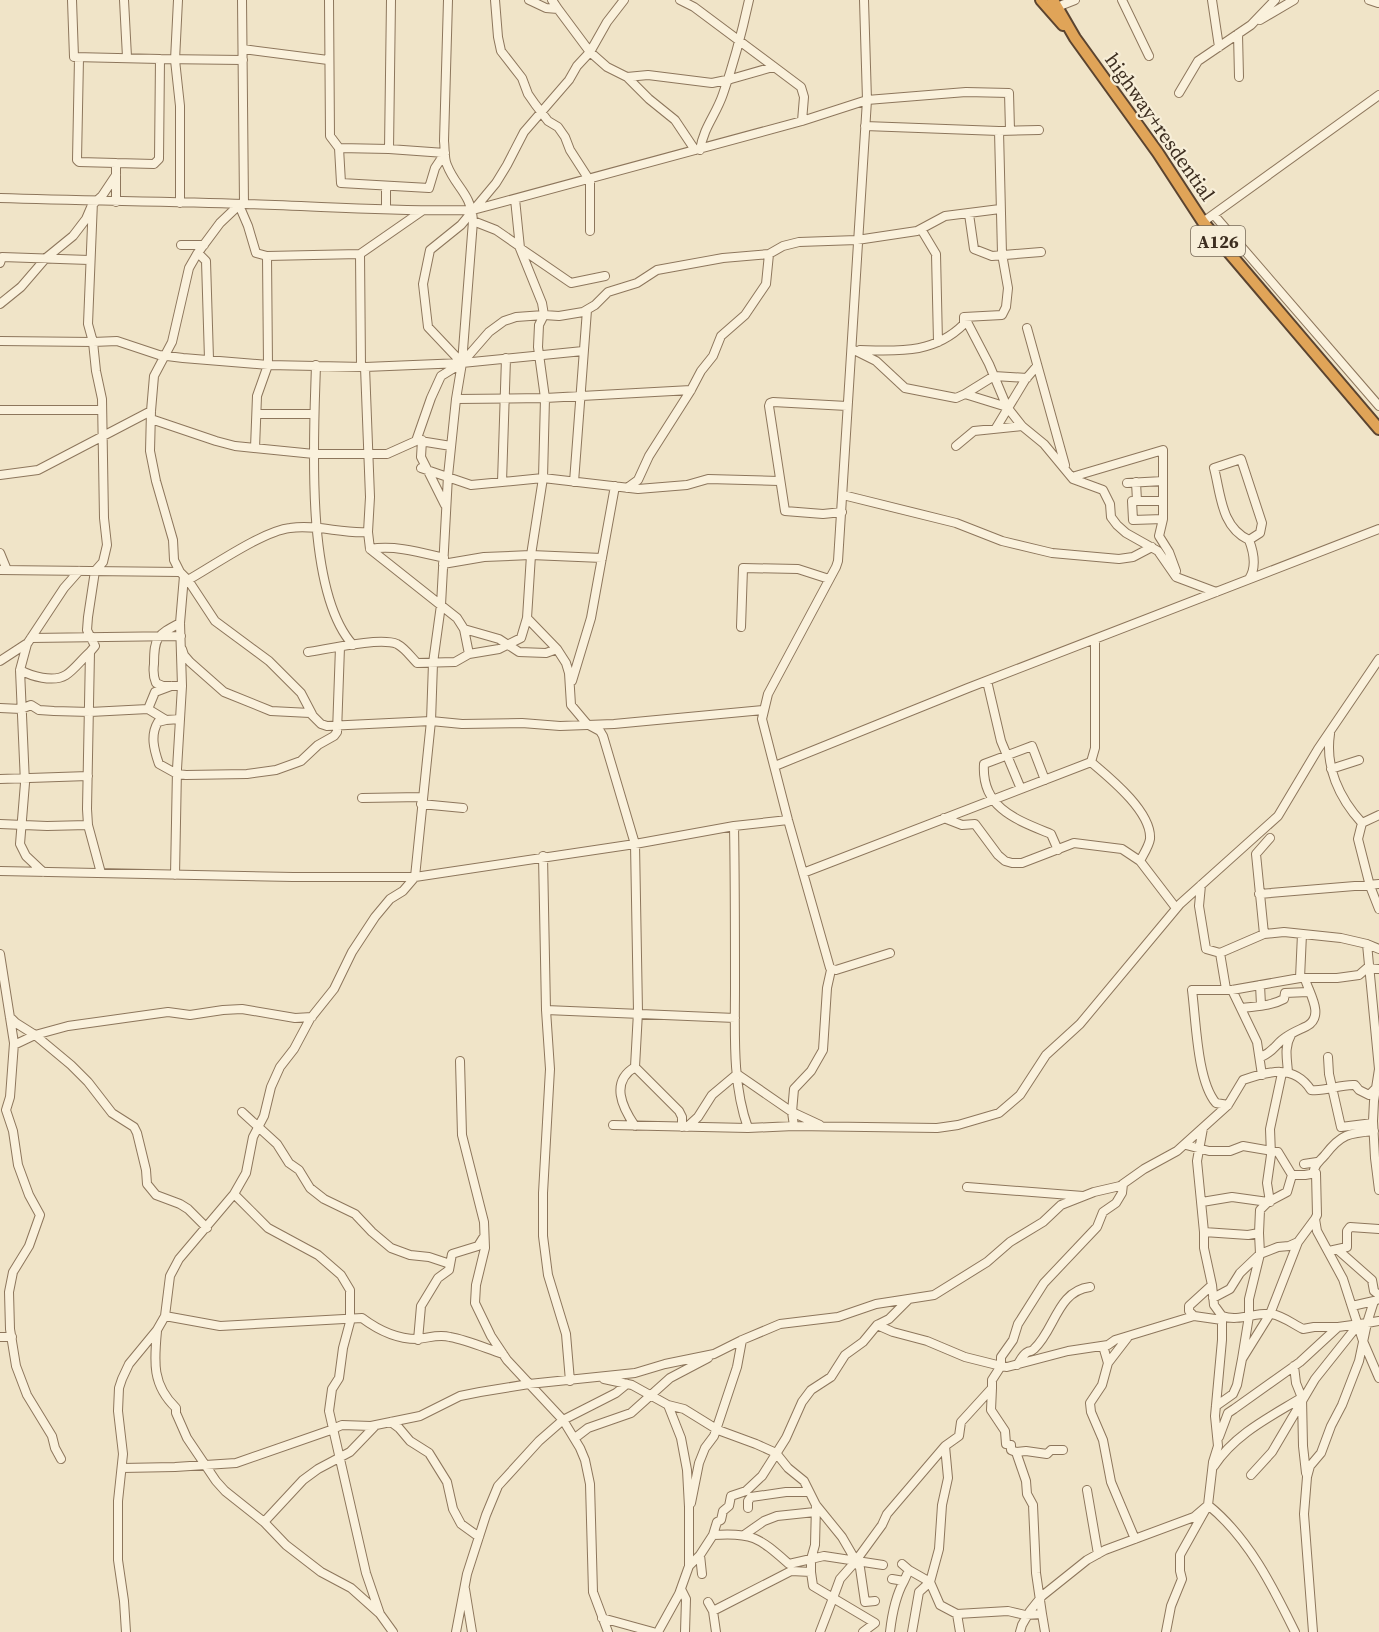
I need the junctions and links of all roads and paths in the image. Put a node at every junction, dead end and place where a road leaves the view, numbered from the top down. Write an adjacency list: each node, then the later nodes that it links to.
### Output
1 (72, 0): 34 (street)
2 (124, 0): 33 (street)
3 (178, 0): 36 (street)
4 (242, 0): 30 (street)
5 (330, 0): 38 (street)
6 (391, 0): 53 (street)
7 (448, 0): 55 (street)
8 (495, 0): 46 (street)
9 (530, 0): 24 (street)
10 (552, 0): 24 (street)
11 (624, 0): 31 (street)
12 (680, 0): 28 (street)
13 (749, 0): 28 (street)
14 (864, 0): 45 (street)
15 (1041, 0): 27 (highway, A126)
16 (1075, 0): 23 (street)
17 (1122, 0): 32 (street)
18 (1212, 0): 29 (street)
19 (1275, 0): 25 (street)
20 (1294, 0): 25 (street)
21 (1369, 0): 22 (street)
22 (1378, 2)
23 (1055, 3): 27 (highway, A126)
24 (558, 9): 31 (street)
25 (1251, 25): 26 (street)
26 (1238, 34): 29 (street); 40 (street)
27 (1075, 38): 73 (highway, highway+resdential / A126)
28 (740, 41): 39 (street); 42 (street)
29 (1219, 47): 43 (street)
30 (243, 48): 37 (street); 38 (street)
31 (590, 52): 41 (street); 46 (street)
32 (1149, 56)
33 (127, 57): 34 (street); 35 (street)
34 (80, 58): 56 (street)
35 (160, 59): 36 (street); 56 (street)
36 (175, 60): 37 (street); 64 (street)
37 (243, 60): 65 (street)
38 (328, 60): 52 (street)
39 (773, 68): 42 (street); 47 (street)
40 (1239, 77)
41 (627, 78): 42 (street); 54 (street)
42 (728, 80): 54 (street)
43 (1179, 93)
44 (1379, 95): 71 (street)
45 (867, 100): 47 (street); 48 (street); 49 (street)
46 (541, 112): 58 (street); 68 (street)
47 (802, 121): 54 (street)
48 (865, 126): 51 (street); 76 (street)
49 (1010, 130): 50 (street); 51 (street)
50 (1039, 130)
51 (999, 131): 67 (street)
52 (339, 148): 53 (street); 59 (street)
53 (389, 149): 55 (street)
54 (697, 150): 58 (street)
55 (445, 153): 59 (street); 68 (street)
56 (116, 163): 57 (street)
57 (116, 175): 62 (street); 63 (street)
58 (589, 179): 61 (street); 75 (street)
59 (386, 187): 66 (street)
60 (0, 198): 62 (street)
61 (515, 199): 68 (street); 79 (street)
62 (94, 202): 63 (street); 86 (street); 87 (street)
63 (116, 202): 64 (street)
64 (180, 203): 65 (street)
65 (242, 204): 66 (street); 78 (street); 85 (street)
66 (386, 208): 69 (street)
67 (1000, 209): 70 (street); 84 (street)
68 (472, 210): 69 (street); 72 (street); 104 (street)
69 (422, 211): 82 (street)
70 (969, 214): 74 (street); 84 (street)
71 (1214, 215): 73 (street); 118 (street)
72 (473, 221): 79 (street); 104 (street)
73 (1203, 222): 127 (highway, highway+resdential / A126)
74 (921, 229): 76 (street); 97 (street)
75 (590, 231)
76 (857, 240): 83 (street); 98 (street)
77 (181, 245): 78 (street)
78 (204, 245): 81 (street)
79 (520, 249): 89 (street); 92 (street)
80 (1041, 252): 84 (street)
81 (198, 253): 101 (street); 103 (street)
82 (360, 254): 85 (street); 108 (street)
83 (769, 254): 91 (street); 111 (street)
84 (1002, 254): 93 (street)
85 (267, 256): 105 (street)
86 (46, 258): 87 (street); 88 (street); 90 (street)
87 (89, 260): 96 (street)
88 (0, 262)
89 (604, 276)
90 (0, 304)
91 (587, 310): 92 (street); 99 (street)
92 (544, 315): 100 (street); 104 (street)
93 (964, 317): 97 (street); 109 (street)
94 (1027, 328): 107 (street)
95 (0, 341): 96 (street)
96 (93, 342): 101 (street); 121 (street)
97 (938, 342): 98 (street)
98 (855, 349): 112 (street); 117 (street)
99 (583, 351): 100 (street); 113 (street)
100 (539, 355): 102 (street); 114 (street)
101 (165, 356): 103 (street); 124 (street)
102 (506, 358): 104 (street); 116 (street)
103 (209, 359): 105 (street)
104 (462, 363): 108 (street); 115 (street); 129 (street)
105 (268, 365): 106 (street); 122 (street)
106 (316, 365): 108 (street); 123 (street)
107 (1037, 366): 110 (street); 136 (street)
108 (363, 367): 134 (street)
109 (994, 376): 110 (street); 112 (street); 119 (street)
110 (1027, 378): 119 (street)
111 (691, 390): 113 (street); 148 (street)
112 (965, 394): 119 (street)
113 (581, 396): 114 (street); 143 (street)
114 (545, 398): 116 (street); 140 (street)
115 (456, 399): 116 (street); 130 (street)
116 (505, 399): 142 (street)
117 (847, 406): 144 (street); 149 (street)
118 (1379, 406)
119 (1008, 409): 125 (street); 126 (street)
120 (0, 410): 121 (street)
121 (102, 410): 128 (street)
122 (257, 414): 123 (street); 132 (street)
123 (313, 414): 133 (street)
124 (151, 415): 128 (street); 132 (street); 168 (street)
125 (1022, 426): 126 (street); 136 (street)
126 (996, 428): 131 (street)
127 (1379, 429)
128 (104, 436): 137 (street); 167 (street)
129 (419, 441): 130 (street); 134 (street); 135 (street)
130 (452, 446): 138 (street)
131 (956, 446)
132 (255, 448): 133 (street)
133 (314, 454): 134 (street); 155 (street)
134 (367, 454): 157 (street)
135 (425, 469): 138 (street); 152 (street)
136 (1066, 469): 139 (street)
137 (0, 475)
138 (448, 476): 142 (street); 152 (street)
139 (1072, 477): 141 (street); 159 (street)
140 (543, 478): 142 (street); 143 (street); 162 (street)
141 (1163, 481): 145 (street); 151 (street)
142 (502, 482)
143 (574, 482): 147 (street)
144 (779, 482): 148 (street); 153 (street)
145 (1136, 482): 146 (street); 150 (street)
146 (1127, 483)
147 (615, 486): 148 (street); 163 (street)
148 (627, 488)
149 (843, 495): 153 (street); 159 (street)
150 (1137, 501): 151 (street); 154 (street)
151 (1163, 501): 154 (street)
152 (446, 508): 164 (street)
153 (842, 512): 170 (street)
154 (1163, 519): 169 (street)
155 (316, 526): 157 (street); 168 (street); 184 (street)
156 (1379, 529): 171 (street)
157 (368, 532): 160 (street)
158 (1249, 540): 158 (street); 171 (street)
159 (1152, 547): 169 (street)
160 (370, 549): 164 (street); 173 (street)
161 (0, 553): 165 (street)
162 (531, 555): 163 (street); 164 (street); 174 (street)
163 (602, 558): 200 (street)
164 (444, 561): 173 (street)
165 (3, 570): 166 (street)
166 (79, 571): 167 (street); 182 (street)
167 (95, 571): 168 (street); 180 (street)
168 (184, 576): 175 (street); 206 (street)
169 (1179, 578): 172 (street)
170 (829, 579): 176 (street); 204 (street)
171 (1249, 579): 172 (street)
172 (1216, 592): 181 (street)
173 (441, 605): 177 (street); 193 (street)
174 (528, 618): 183 (street); 187 (street)
175 (180, 623): 178 (street); 179 (street)
176 (741, 627)
177 (464, 630): 183 (street); 190 (street)
178 (159, 636): 179 (street); 180 (street); 198 (street)
179 (181, 636): 186 (street)
180 (90, 638): 182 (street); 188 (street)
181 (1095, 640): 197 (street); 215 (street)
182 (29, 641): 192 (street); 195 (street)
183 (505, 644): 187 (street); 190 (street)
184 (353, 645): 185 (street); 193 (street)
185 (340, 647): 189 (street); 211 (street)
186 (183, 649): 199 (street); 206 (street)
187 (557, 649): 200 (street)
188 (90, 652): 195 (street); 205 (street)
189 (308, 652)
190 (469, 654): 193 (street)
191 (1379, 659): 196 (street)
192 (0, 661)
193 (433, 663): 209 (street)
194 (1379, 669): 196 (street)
195 (20, 670): 202 (street)
196 (1368, 676): 212 (street)
197 (987, 681): 213 (street); 216 (street)
198 (171, 686): 199 (street); 203 (street)
199 (182, 686): 207 (street)
200 (570, 688): 210 (street)
201 (0, 708): 202 (street)
202 (21, 709): 205 (street); 220 (street)
203 (148, 709): 205 (street); 208 (street)
204 (763, 710): 210 (street); 216 (street)
205 (90, 712): 219 (street)
206 (312, 714): 211 (street)
207 (180, 719): 208 (street); 218 (street)
208 (166, 720): 218 (street)
209 (431, 721): 210 (street); 211 (street); 225 (street)
210 (587, 723): 237 (street)
211 (338, 725): 218 (street)
212 (1330, 733): 217 (street); 248 (street)
213 (1007, 755): 222 (street); 223 (street); 226 (street)
214 (1359, 760): 217 (street)
215 (1091, 762): 222 (street); 240 (street)
216 (775, 766): 230 (street)
217 (1331, 769): 231 (street)
218 (177, 774): 245 (street)
219 (88, 776): 220 (street); 234 (street)
220 (25, 778): 221 (street); 233 (street)
221 (0, 779)
222 (1045, 780): 223 (street)
223 (1021, 789): 226 (street)
224 (362, 798): 225 (street)
225 (422, 800): 227 (street); 246 (street)
226 (993, 800): 229 (street); 238 (street)
227 (463, 808)
228 (1379, 815): 231 (street)
229 (944, 818): 238 (street); 244 (street)
230 (788, 820): 235 (street); 244 (street)
231 (1362, 823): 249 (street)
232 (0, 824): 233 (street)
233 (23, 824): 234 (street); 242 (street)
234 (88, 825): 243 (street)
235 (734, 826): 237 (street); 274 (street)
236 (1270, 838): 250 (street)
237 (635, 844): 239 (street); 271 (street)
238 (1058, 850): 240 (street)
239 (543, 856): 246 (street); 270 (street)
240 (1140, 861): 252 (street)
241 (0, 871): 242 (street)
242 (43, 872): 243 (street)
243 (101, 873): 245 (street)
244 (803, 873): 263 (street)
245 (176, 874): 246 (street)
246 (415, 876): 273 (street)
247 (1379, 884): 249 (street)
248 (1201, 885): 252 (street); 259 (street)
249 (1370, 886): 250 (street); 251 (street)
250 (1259, 894): 254 (street)
251 (1377, 900): 253 (street)
252 (1176, 908): 298 (street)
253 (1379, 909)
254 (1264, 934): 255 (street); 259 (street)
255 (1302, 934): 256 (street); 264 (street)
256 (1366, 944): 257 (street); 261 (street)
257 (1379, 949)
258 (890, 953): 263 (street)
259 (1220, 953): 266 (street)
260 (0, 954): 272 (street)
261 (1367, 968): 262 (street); 264 (street); 282 (street)
262 (1379, 969)
263 (831, 970): 290 (street)
264 (1303, 979): 265 (street); 267 (street)
265 (1260, 985): 266 (street); 268 (street)
266 (1229, 989): 269 (street); 288 (street)
267 (1308, 992): 268 (street); 275 (street)
268 (1261, 1005): 269 (street)
269 (1242, 1008): 278 (street)
270 (546, 1010): 271 (street); 357 (street)
271 (638, 1012): 274 (street); 281 (street)
272 (10, 1017): 276 (street); 277 (street)
273 (312, 1017): 276 (street); 293 (street)
274 (735, 1018): 284 (street)
275 (1292, 1034): 278 (street); 283 (street)
276 (35, 1035): 277 (street); 315 (street)
277 (14, 1045): 342 (street)
278 (1261, 1057): 285 (street)
279 (1328, 1057): 287 (street)
280 (460, 1061): 318 (street)
281 (635, 1066): 294 (street); 297 (street)
282 (1379, 1069): 286 (street)
283 (1285, 1072): 285 (street); 287 (street); 302 (street)
284 (737, 1074): 290 (street); 297 (street); 299 (street)
285 (1262, 1075): 288 (street)
286 (1378, 1085): 287 (street); 291 (street)
287 (1332, 1086): 291 (street)
288 (1228, 1105): 296 (street)
289 (242, 1112): 293 (street)
290 (792, 1112): 295 (street); 298 (street)
291 (1375, 1124): 303 (street); 309 (street)
292 (613, 1125): 294 (street)
293 (259, 1126): 310 (street); 323 (street)
294 (635, 1126): 297 (street)
295 (794, 1126): 298 (street); 299 (street)
296 (1203, 1126): 300 (street); 301 (street)
297 (684, 1127): 299 (street)
298 (824, 1127)
299 (748, 1128)
300 (1186, 1145): 301 (street); 307 (street)
301 (1199, 1148): 302 (street); 312 (street)
302 (1271, 1150): 306 (street); 313 (street)
303 (1317, 1162): 304 (street); 305 (street)
304 (1304, 1164)
305 (1316, 1173): 306 (street); 314 (street)
306 (1292, 1175): 313 (street)
307 (1123, 1184): 311 (street); 353 (street)
308 (967, 1188): 311 (street)
309 (1379, 1190)
310 (234, 1194): 315 (street); 335 (street)
311 (1083, 1196): 328 (street)
312 (1202, 1202): 313 (street); 317 (street)
313 (1269, 1202): 319 (street)
314 (1315, 1219): 320 (street); 321 (street)
315 (207, 1227): 331 (street)
316 (1379, 1229): 321 (street)
317 (1204, 1232): 319 (street); 324 (street)
318 (485, 1233): 323 (street); 348 (street)
319 (1259, 1233): 322 (street)
320 (1298, 1242): 322 (street); 330 (street)
321 (1334, 1251): 327 (street); 329 (street)
322 (1260, 1254): 326 (street); 333 (street)
323 (450, 1264): 344 (street)
324 (1212, 1285): 326 (street); 332 (street)
325 (1090, 1287): 352 (street)
326 (1213, 1299): 334 (street)
327 (1377, 1299): 329 (street); 337 (street)
328 (908, 1300): 338 (street); 345 (street)
329 (1352, 1306): 339 (street)
330 (1270, 1314): 333 (street); 340 (street); 350 (street)
331 (165, 1316): 335 (street); 341 (street)
332 (1194, 1316): 334 (street); 343 (street)
333 (1249, 1316): 334 (street); 350 (street)
334 (1222, 1318): 364 (street)
335 (350, 1319): 344 (street); 368 (street)
336 (1379, 1321): 337 (street)
337 (1367, 1323): 339 (street); 346 (street)
338 (877, 1325): 353 (street); 375 (street)
339 (1358, 1325): 340 (street); 346 (street); 362 (street)
340 (1338, 1327): 354 (street)
341 (158, 1330): 378 (street); 379 (street)
342 (6, 1335): 377 (street)
343 (1128, 1336): 347 (street); 351 (street)
344 (418, 1340): 348 (street)
345 (742, 1340): 349 (street); 369 (street)
346 (1363, 1341): 356 (street); 382 (street)
347 (1103, 1346): 351 (street); 352 (street)
348 (503, 1354): 358 (street)
349 (714, 1354): 355 (street); 361 (street)
350 (1242, 1359): 364 (street)
351 (1108, 1363): 393 (street)
352 (1017, 1365): 353 (street)
353 (1001, 1366): 360 (street)
354 (1294, 1366): 362 (street); 371 (street)
355 (595, 1377): 357 (street); 359 (street)
356 (1379, 1378)
357 (570, 1381): 358 (street)
358 (529, 1384): 365 (street); 366 (street)
359 (627, 1384): 361 (street); 365 (street)
360 (992, 1388): 372 (street); 374 (street)
361 (652, 1395): 363 (street); 370 (street)
362 (1302, 1398): 380 (street); 381 (street); 382 (street)
363 (668, 1405): 369 (street); 386 (street)
364 (1216, 1406): 371 (street)
365 (562, 1420): 370 (street); 392 (street)
366 (391, 1422): 367 (street); 392 (street)
367 (375, 1426): 368 (street); 376 (street)
368 (334, 1428): 376 (street); 378 (street)
369 (715, 1428): 375 (street); 386 (street)
370 (575, 1438): 418 (street)
371 (1218, 1442): 380 (street)
372 (945, 1446): 397 (street); 406 (street)
373 (1063, 1450): 374 (street)
374 (1016, 1452): 410 (street)
375 (776, 1453): 384 (street); 390 (street)
376 (340, 1458): 389 (street); 414 (street)
377 (61, 1459)
378 (206, 1464): 379 (street); 389 (street)
379 (122, 1468): 419 (street)
380 (1212, 1470): 385 (street)
381 (1251, 1475)
382 (1307, 1477): 437 (street)
383 (1087, 1491): 394 (street)
384 (809, 1492): 387 (street); 388 (street)
385 (1208, 1505): 393 (street); 435 (street); 436 (street)
386 (689, 1507): 400 (street)
387 (748, 1508)
388 (815, 1508): 391 (street); 396 (street); 397 (street)
389 (264, 1522): 414 (street)
390 (712, 1535): 391 (street); 395 (street)
391 (744, 1535): 396 (street)
392 (479, 1537): 407 (street)
393 (1135, 1539): 394 (street)
394 (1098, 1554): 410 (street)
395 (700, 1555): 400 (street); 403 (street)
396 (811, 1559): 397 (street); 402 (street)
397 (855, 1562): 399 (street); 409 (street); 411 (street)
398 (902, 1564): 401 (street)
399 (883, 1565)
400 (689, 1566): 408 (street)
401 (909, 1570): 405 (street); 406 (street)
402 (811, 1572): 409 (street); 413 (street)
403 (702, 1574)
404 (892, 1579): 405 (street)
405 (904, 1581): 430 (street)
406 (930, 1582): 415 (street); 431 (street)
407 (464, 1585): 421 (street); 422 (street)
408 (681, 1589): 425 (street); 426 (street)
409 (833, 1599): 428 (street); 429 (street)
410 (1039, 1599): 416 (street); 417 (street)
411 (875, 1601)
412 (708, 1602): 413 (street)
413 (713, 1611): 427 (street)
414 (380, 1614): 420 (street)
415 (957, 1614): 417 (street); 432 (street)
416 (1042, 1614): 417 (street); 434 (street)
417 (1028, 1615): 433 (street)
418 (602, 1618): 423 (street); 424 (street)
419 (126, 1632)
420 (393, 1632)
421 (456, 1632)
422 (472, 1632)
423 (608, 1632)
424 (653, 1632)
425 (658, 1632)
426 (685, 1632)
427 (716, 1632)
428 (820, 1632)
429 (863, 1632)
430 (890, 1632)
431 (912, 1632)
432 (960, 1632)
433 (1020, 1632)
434 (1045, 1632)
435 (1166, 1632)
436 (1295, 1632)
437 (1313, 1632)

